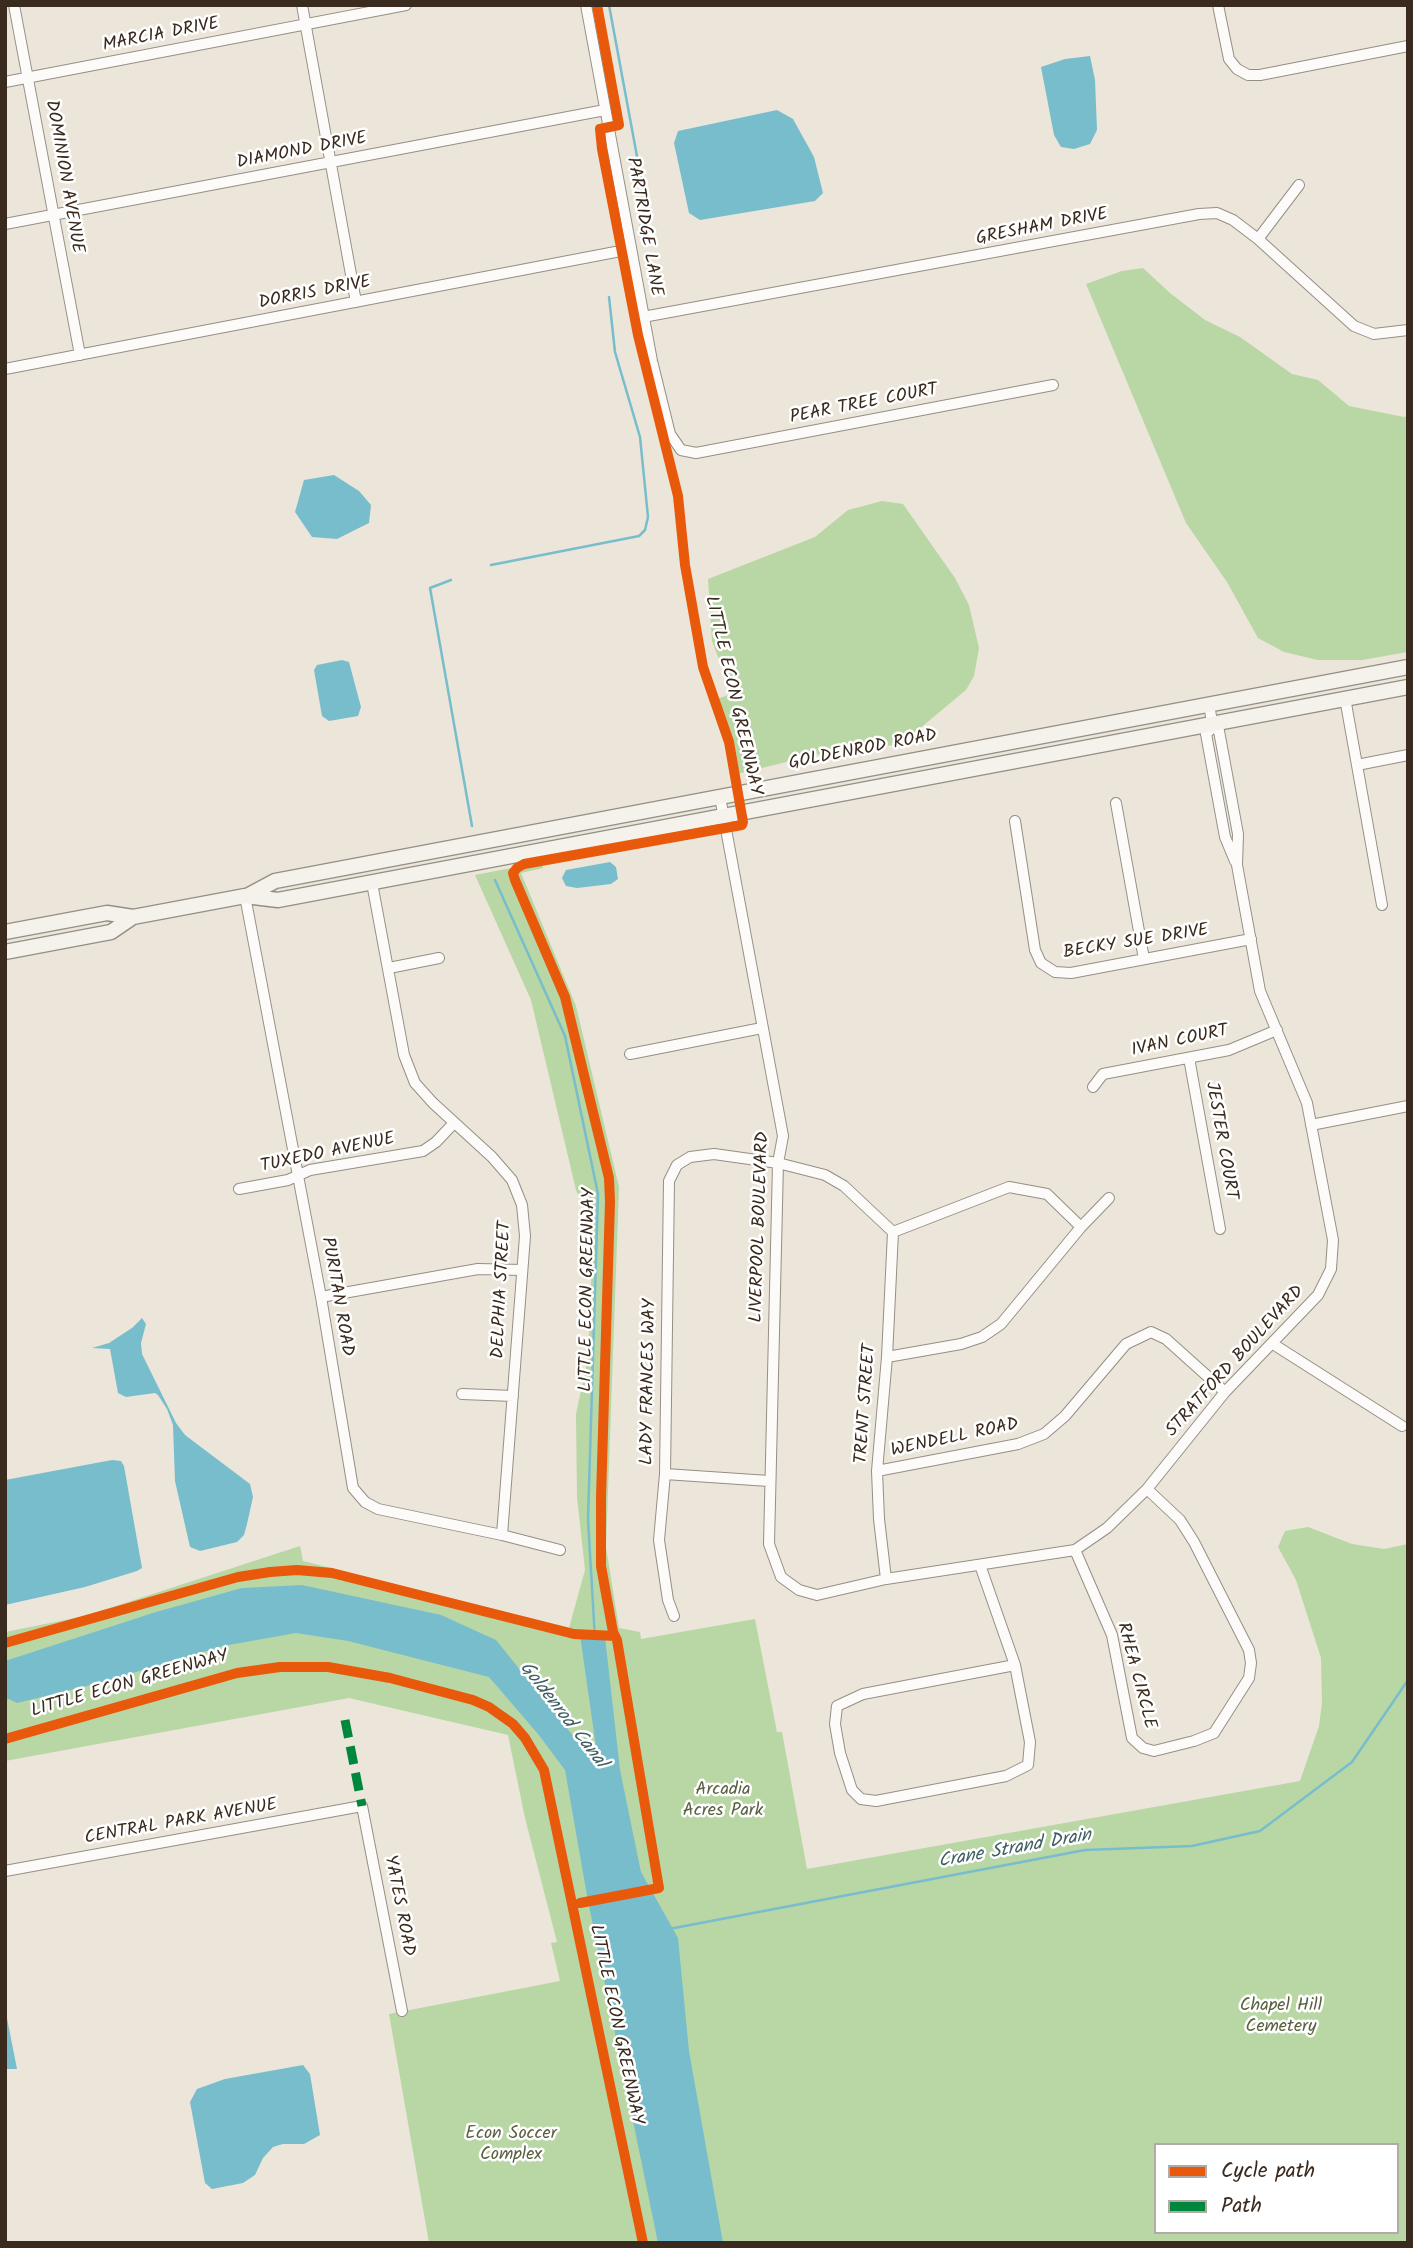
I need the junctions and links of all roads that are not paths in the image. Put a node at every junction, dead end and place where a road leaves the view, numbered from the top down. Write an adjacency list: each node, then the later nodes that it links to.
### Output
1 (14, 5): 8 (street, DOMINION AVENUE)
2 (302, 5): 6 (street)
3 (406, 5): 6 (street, MARCIA DRIVE)
4 (586, 5): 10 (street, PARTRIDGE LANE)
5 (1218, 5): 7 (street)
6 (305, 24): 8 (street, MARCIA DRIVE); 11 (street)
7 (1408, 46)
8 (29, 78): 9 (street, MARCIA DRIVE); 13 (street, DOMINION AVENUE)
9 (5, 82)
10 (605, 110): 11 (street, DIAMOND DRIVE); 16 (street, PARTRIDGE LANE)
11 (330, 163): 13 (street, DIAMOND DRIVE); 17 (street)
12 (1299, 185): 15 (street)
13 (54, 215): 14 (street, DIAMOND DRIVE); 20 (street, DOMINION AVENUE)
14 (5, 224)
15 (1258, 239): 18 (street, GRESHAM DRIVE); 19 (street, GRESHAM DRIVE)
16 (631, 249): 17 (street, DORRIS DRIVE); 18 (street, PARTRIDGE LANE)
17 (356, 302): 20 (street, DORRIS DRIVE)
18 (643, 317): 23 (street, PARTRIDGE LANE)
19 (1408, 330)
20 (80, 355): 21 (street, DORRIS DRIVE)
21 (5, 369)
22 (1053, 385): 23 (street, PEAR TREE COURT)
23 (681, 450)
24 (1408, 667): 28 (main road, GOLDENROD ROAD)
25 (1408, 676): 27 (main road)
26 (1408, 687): 27 (main road, GOLDENROD ROAD)
27 (1345, 698): 29 (main road, GOLDENROD ROAD); 31 (street)
28 (1209, 705): 29 (street, STRATFORD BOULEVARD); 32 (main road, GOLDENROD ROAD)
29 (1212, 725): 34 (main road, GOLDENROD ROAD); 43 (street, STRATFORD BOULEVARD)
30 (1408, 755): 31 (street)
31 (1357, 765): 40 (street)
32 (720, 797): 34 (street, LIVERPOOL BOULEVARD); 36 (main road, GOLDENROD ROAD)
33 (1116, 803): 46 (street)
34 (723, 817): 37 (main road, GOLDENROD ROAD); 48 (street, LIVERPOOL BOULEVARD)
35 (1015, 821): 46 (street, BECKY SUE DRIVE)
36 (547, 830): 37 (main road); 39 (main road, GOLDENROD ROAD)
37 (505, 857): 38 (main road, GOLDENROD ROAD)
38 (372, 883): 39 (main road, GOLDENROD ROAD); 47 (street, DELPHIA STREET)
39 (246, 896): 41 (main road, GOLDENROD ROAD); 57 (street, PURITAN ROAD)
40 (1382, 905)
41 (133, 917): 42 (main road, GOLDENROD ROAD); 44 (main road, GOLDENROD ROAD)
42 (5, 932)
43 (1251, 939): 46 (street, BECKY SUE DRIVE); 49 (street, STRATFORD BOULEVARD)
44 (5, 952)
45 (439, 958): 47 (street)
46 (1144, 959)
47 (388, 968): 54 (street, DELPHIA STREET)
48 (762, 1028): 50 (street); 56 (street, LIVERPOOL BOULEVARD)
49 (1278, 1030): 51 (street, IVAN COURT); 55 (street, STRATFORD BOULEVARD)
50 (630, 1054)
51 (1189, 1058): 52 (street, IVAN COURT); 61 (street, JESTER COURT)
52 (1093, 1087)
53 (1408, 1107): 55 (street)
54 (454, 1123): 57 (street, TUXEDO AVENUE); 63 (street, DELPHIA STREET)
55 (1311, 1125): 65 (street, STRATFORD BOULEVARD)
56 (778, 1163): 62 (street); 72 (street, LADY FRANCES WAY); 73 (street, LIVERPOOL BOULEVARD)
57 (298, 1176): 58 (street, TUXEDO AVENUE); 64 (street, PURITAN ROAD)
58 (239, 1189)
59 (1109, 1198): 60 (street)
60 (1081, 1227): 62 (street); 66 (street)
61 (1220, 1229)
62 (893, 1232): 66 (street, TRENT STREET)
63 (522, 1270): 64 (street); 69 (street, DELPHIA STREET)
64 (321, 1297): 75 (street, PURITAN ROAD)
65 (1273, 1344): 67 (street, STRATFORD BOULEVARD); 70 (street)
66 (887, 1357): 71 (street, TRENT STREET)
67 (1225, 1392): 71 (street, WENDELL ROAD); 74 (street, STRATFORD BOULEVARD)
68 (463, 1394): 69 (street)
69 (513, 1396): 75 (street, DELPHIA STREET)
70 (1402, 1426)
71 (877, 1471): 80 (street, TRENT STREET)
72 (665, 1474): 73 (street); 81 (street, LADY FRANCES WAY)
73 (769, 1481): 79 (street, LIVERPOOL BOULEVARD)
74 (1147, 1489): 77 (street, STRATFORD BOULEVARD); 77 (street, RHEA CIRCLE)
75 (502, 1535): 76 (street, PURITAN ROAD)
76 (560, 1550)
77 (1075, 1550): 78 (street, STRATFORD BOULEVARD)
78 (980, 1565): 80 (street, STRATFORD BOULEVARD); 82 (street)
79 (781, 1577): 80 (street, STRATFORD BOULEVARD)
80 (886, 1579)
81 (674, 1616)
82 (1015, 1665): 82 (street)
83 (362, 1807): 84 (street, CENTRAL PARK AVENUE); 85 (street, YATES ROAD)
84 (5, 1871)
85 (402, 2011)

